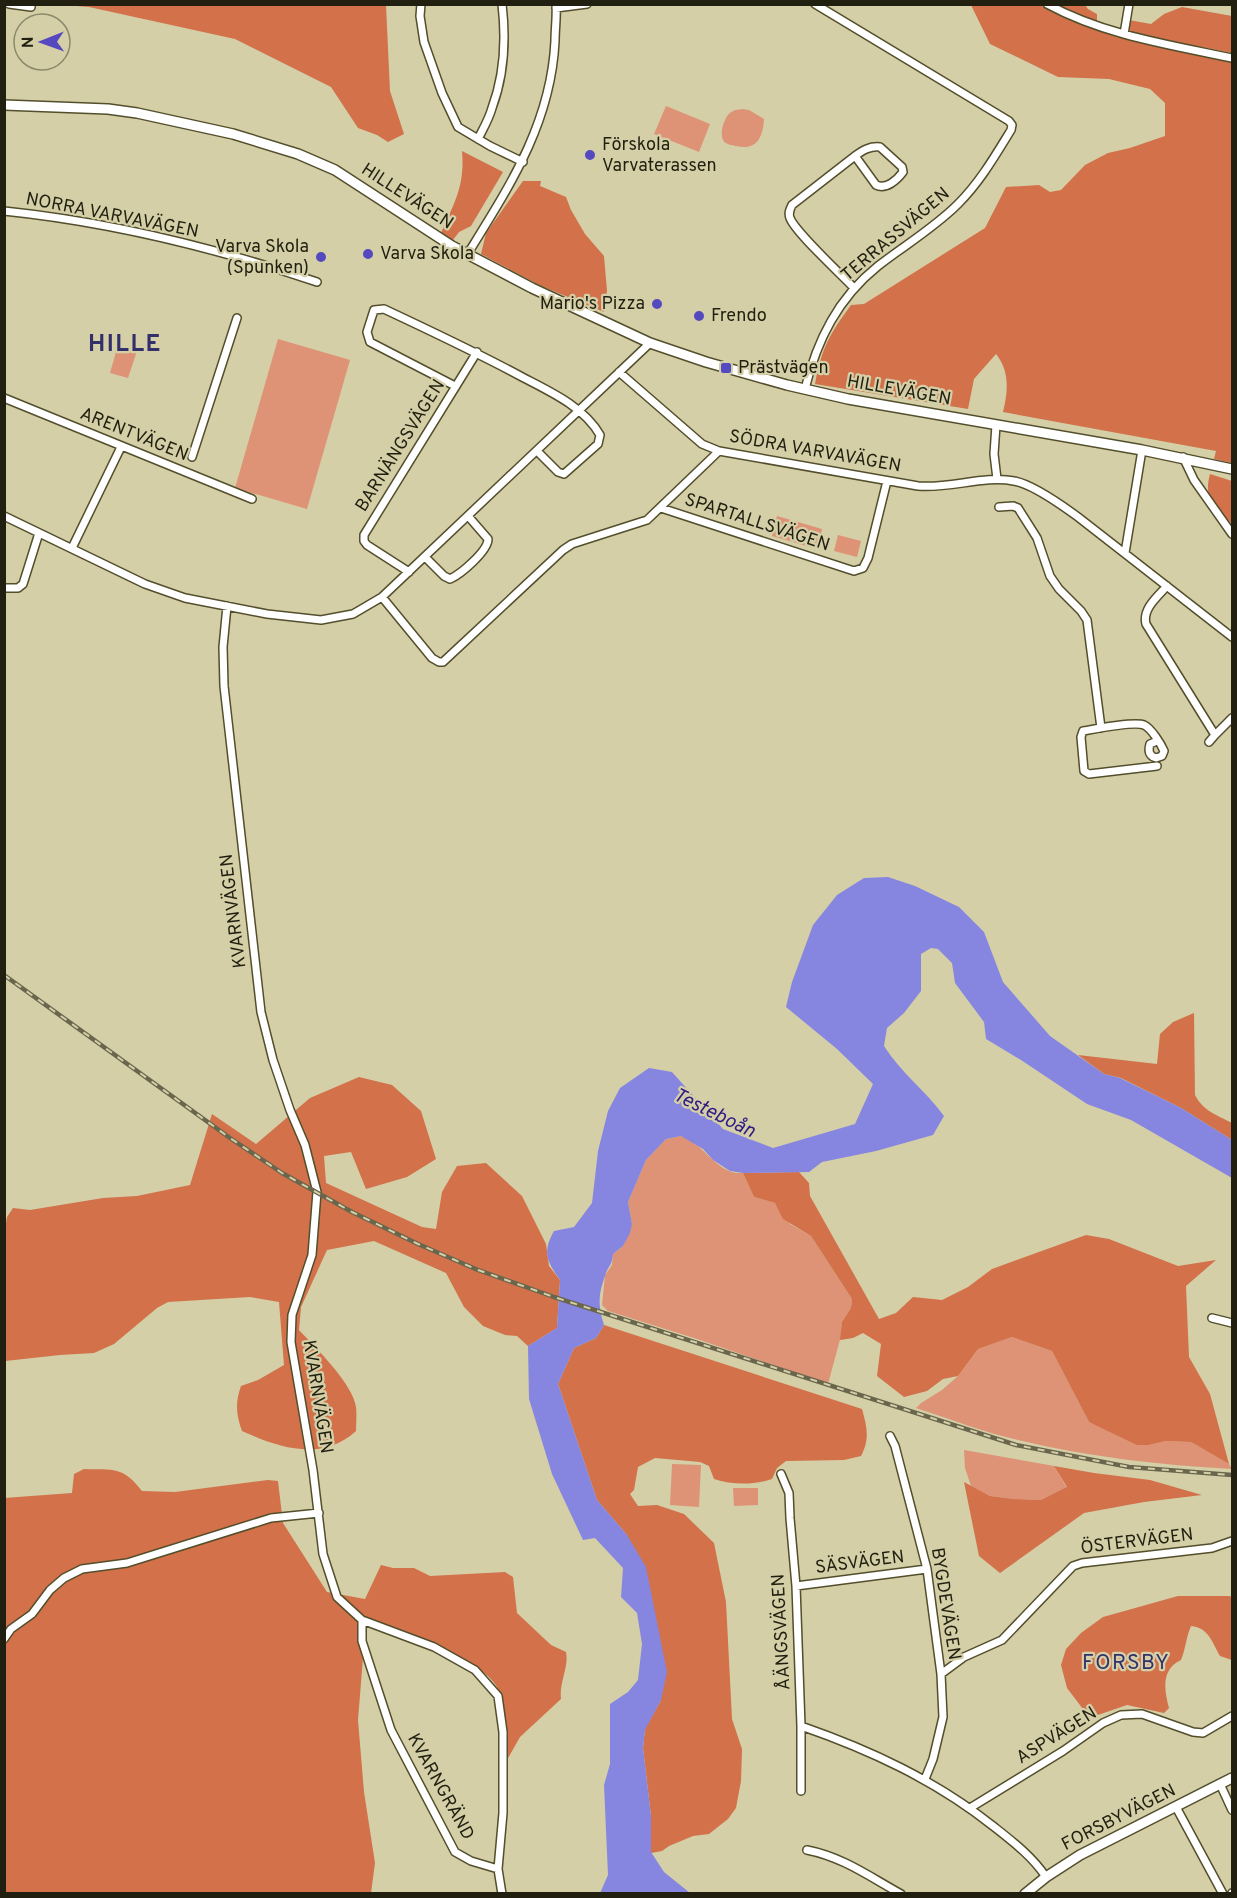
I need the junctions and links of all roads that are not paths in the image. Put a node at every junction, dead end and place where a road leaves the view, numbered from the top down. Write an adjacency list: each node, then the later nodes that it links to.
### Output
1 (9, 4): 9 (street)
2 (421, 4): 13 (street)
3 (502, 4): 13 (street)
4 (587, 4): 8 (street)
5 (815, 4): 19 (street, TERRASSVÄGEN)
6 (1047, 4): 10 (street)
7 (1129, 4): 10 (street)
8 (556, 6): 15 (street)
9 (31, 7)
10 (1124, 34): 11 (street)
11 (1233, 58)
12 (4, 105): 17 (street, HILLEVÄGEN)
13 (478, 139): 15 (street)
14 (855, 156): 14 (street); 19 (street)
15 (523, 162): 17 (street)
16 (4, 212): 18 (street, NORRA VARVAVÄGEN)
17 (467, 255): 21 (street, HILLEVÄGEN)
18 (317, 282)
19 (854, 288): 25 (street, TERRASSVÄGEN)
20 (237, 318): 33 (street)
21 (650, 343): 23 (street); 25 (street, HILLEVÄGEN)
22 (477, 352): 24 (street, BARNÄNGSVÄGEN); 24 (street); 27 (street)
23 (619, 372): 27 (street); 32 (street, SÖDRA VARVAVÄGEN)
24 (455, 386): 48 (street, BARNÄNGSVÄGEN)
25 (805, 389): 28 (street, HILLEVÄGEN)
26 (4, 398): 29 (street, ARENTVÄGEN)
27 (578, 411): 31 (street); 31 (street)
28 (996, 425): 30 (street, HILLEVÄGEN); 36 (street)
29 (121, 447): 38 (street, ARENTVÄGEN); 45 (street)
30 (1142, 450): 34 (street, HILLEVÄGEN); 46 (street)
31 (537, 451): 42 (street)
32 (718, 451): 37 (street, SÖDRA VARVAVÄGEN); 39 (street)
33 (192, 457)
34 (1183, 457): 35 (street, HILLEVÄGEN); 44 (street)
35 (1233, 469)
36 (996, 479): 37 (street, SÖDRA VARVAVÄGEN); 46 (street, SÖDRA VARVAVÄGEN)
37 (887, 481): 39 (street, SPARTALLSVÄGEN)
38 (252, 499)
39 (661, 507): 51 (street, SPARTALLSVÄGEN)
40 (999, 507): 55 (street)
41 (4, 516): 43 (street)
42 (468, 516): 47 (street); 47 (street)
43 (39, 533): 45 (street); 50 (street)
44 (1233, 534)
45 (72, 548): 52 (street)
46 (1125, 553): 49 (street, SÖDRA VARVAVÄGEN)
47 (424, 557): 48 (street)
48 (409, 572): 51 (street)
49 (1167, 586): 53 (street, SÖDRA VARVAVÄGEN); 56 (street)
50 (4, 588)
51 (382, 597): 52 (street)
52 (227, 606): 64 (street, KVARNVÄGEN)
53 (1233, 637)
54 (1233, 718): 56 (street)
55 (1101, 728): 57 (street); 59 (street)
56 (1215, 735): 58 (street)
57 (1157, 741)
58 (1209, 742)
59 (1157, 766)
60 (1212, 1318): 61 (street)
61 (1233, 1323)
62 (890, 1436): 66 (street, BYGDEVÄGEN)
63 (781, 1474): 67 (street, ÅÄNGSVÄGEN)
64 (319, 1513): 68 (street, KVARNVÄGEN); 69 (street)
65 (1233, 1541): 70 (street, ÖSTERVÄGEN)
66 (927, 1569): 67 (street, SÄSVÄGEN); 70 (street, BYGDEVÄGEN)
67 (796, 1586): 72 (street, ÅÄNGSVÄGEN)
68 (362, 1620): 81 (street, KVARNGRÄND); 81 (street, KVARNVÄGEN)
69 (4, 1639)
70 (941, 1674): 74 (street, BYGDEVÄGEN)
71 (1233, 1716): 78 (street, ASPVÄGEN)
72 (801, 1726): 74 (street); 76 (street, ÅÄNGSVÄGEN)
73 (1233, 1778): 75 (street, FORSBYVÄGEN)
74 (926, 1779): 78 (street)
75 (1220, 1784): 77 (street, FORSBYVÄGEN); 79 (street)
76 (801, 1791)
77 (1176, 1807): 82 (street, FORSBYVÄGEN); 86 (street)
78 (970, 1808): 82 (street)
79 (1233, 1809)
80 (807, 1850): 84 (street)
81 (498, 1869): 83 (street, KVARNVÄGEN)
82 (1046, 1877): 85 (street, FORSBYVÄGEN)
83 (502, 1893)
84 (901, 1893)
85 (1025, 1893)
86 (1223, 1893)

